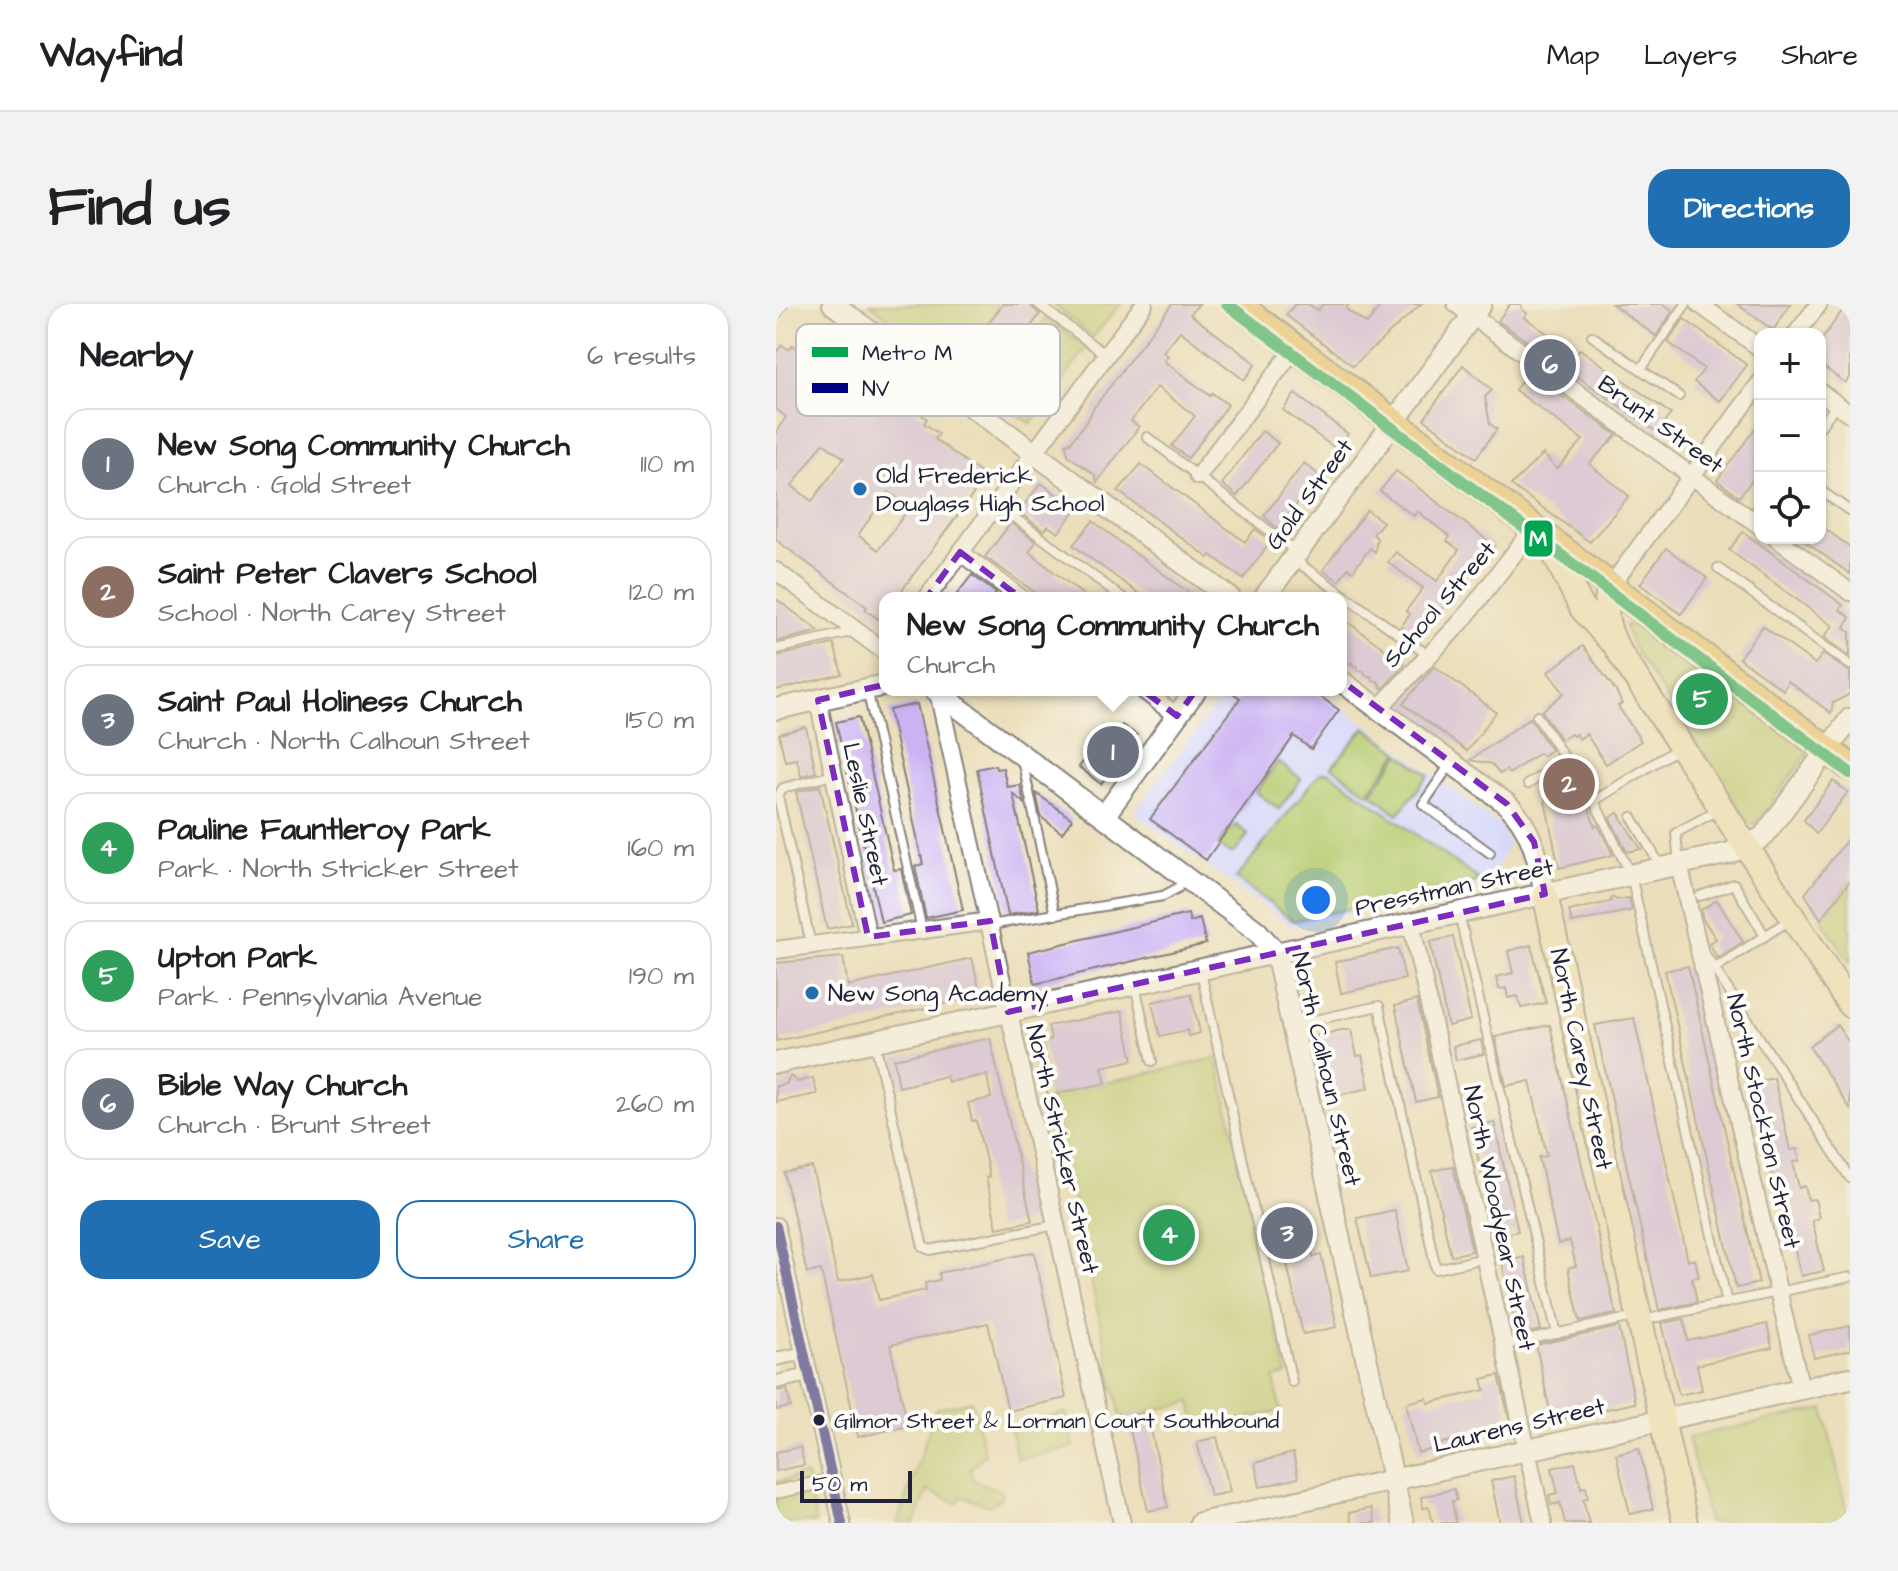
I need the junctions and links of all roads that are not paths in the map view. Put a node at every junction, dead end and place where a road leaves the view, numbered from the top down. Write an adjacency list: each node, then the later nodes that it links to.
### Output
1 (783, 304): 10 (lane)
2 (833, 304): 11 (street)
3 (1038, 304): 16 (lane)
4 (1144, 304): 16 (street)
5 (1237, 304): 15 (main road)
6 (1686, 304): 17 (lane)
7 (1699, 304): 14 (street)
8 (1819, 304): 12 (street)
9 (1470, 308): 24 (street, Gold Street); 28 (street, Brunt Street)
10 (776, 314)
11 (860, 324)
12 (1801, 328)
13 (1592, 336): 17 (lane)
14 (1754, 344)
15 (1295, 348): 24 (main road); 27 (street)
16 (1106, 355): 26 (street)
17 (1641, 369): 19 (lane)
18 (1754, 391): 28 (street)
19 (1679, 396)
20 (1826, 396): 21 (street)
21 (1843, 409): 23 (lane)
22 (983, 416): 26 (street)
23 (1826, 422)
24 (1393, 423): 33 (main road); 36 (street, Gold Street)
25 (1147, 437): 27 (lane)
26 (1033, 453): 30 (street); 43 (street)
27 (1198, 476): 36 (lane)
28 (1691, 476): 32 (street, Brunt Street); 39 (street)
29 (1826, 494): 31 (lane)
30 (996, 504): 35 (street); 42 (lane)
31 (1850, 511)
32 (1754, 515)
33 (1540, 534): 39 (main road); 51 (main road); 52 (street, School Street)
34 (1784, 544): 46 (street)
35 (960, 552): 40 (street); 41 (street)
36 (1296, 556): 44 (street, Gold Street); 45 (lane)
37 (1718, 568): 53 (lane)
38 (776, 571): 48 (street)
39 (1610, 587): 51 (main road); 67 (main road)
40 (931, 592)
41 (1013, 592)
42 (1115, 592)
43 (1222, 592)
44 (1269, 592)
45 (1344, 592)
46 (1850, 592)
47 (1347, 594): 52 (lane)
48 (856, 631): 49 (street); 50 (lane)
49 (879, 648)
50 (776, 649)
51 (1618, 650): 66 (main road)
52 (1429, 656): 62 (street, School Street)
53 (1850, 665)
54 (1347, 686): 62 (street, North Carey Street)
55 (876, 687): 60 (street); 90 (lane)
56 (938, 696): 88 (street, North Stricker Street)
57 (944, 696): 68 (street, North Calhoun Street)
58 (1151, 696): 63 (street)
59 (1192, 696): 63 (street)
60 (818, 700): 61 (street); 72 (street, Leslie Street)
61 (776, 709)
62 (1378, 709): 70 (street, North Carey Street)
63 (1177, 716): 76 (street)
64 (1537, 716): 69 (lane)
65 (1850, 719): 67 (street, Presstman Street)
66 (1681, 747): 74 (lane); 75 (main road)
67 (1827, 750): 71 (main road); 78 (street, Presstman Street)
68 (1020, 753): 76 (street, North Calhoun Street); 86 (lane)
69 (1566, 760): 73 (lane); 74 (lane)
70 (1451, 763): 79 (lane); 83 (street, North Carey Street)
71 (1850, 767)
72 (833, 775): 92 (street, Leslie Street); 94 (lane)
73 (1528, 784)
74 (1594, 801): 81 (lane)
75 (1721, 808): 78 (main road); 80 (lane)
76 (1104, 816): 82 (street, North Calhoun Street)
77 (1632, 817): 80 (lane)
78 (1746, 846): 80 (street, Presstman Street); 87 (main road)
79 (1490, 853)
80 (1671, 866): 81 (street, Presstman Street); 93 (street, North Stockton Street)
81 (1631, 875): 83 (street, Presstman Street); 113 (lane)
82 (1184, 877): 86 (lane); 96 (street, North Calhoun Street)
83 (1545, 894): 85 (street, Presstman Street); 114 (main road, North Carey Street)
84 (1700, 896): 91 (lane)
85 (1459, 913): 89 (street, Presstman Street); 115 (lane)
86 (1055, 915): 88 (lane)
87 (1793, 918): 91 (lane); 100 (main road)
88 (990, 923): 90 (street); 101 (street, North Stricker Street)
89 (1411, 923): 96 (street, Presstman Street); 110 (street, North Woodyear Street)
90 (922, 930): 92 (street)
91 (1765, 936): 97 (lane)
92 (868, 937): 94 (street)
93 (1698, 942): 97 (lane); 112 (street, North Stockton Street)
94 (811, 945): 95 (street)
95 (776, 950)
96 (1276, 953): 98 (street, Presstman Street); 102 (street, North Calhoun Street)
97 (1715, 968): 106 (lane)
98 (1201, 969): 99 (street, Presstman Street); 122 (lane)
99 (1134, 984): 101 (street, Presstman Street); 104 (lane)
100 (1850, 1005)
101 (1008, 1012): 103 (street, Presstman Street); 107 (street, North Stricker Street)
102 (1292, 1025): 110 (lane); 127 (street, North Calhoun Street)
103 (874, 1041): 105 (street, Presstman Street); 107 (lane)
104 (1152, 1061)
105 (776, 1063)
106 (1850, 1178)
107 (1056, 1225): 131 (street, North Stricker Street)
108 (776, 1226): 109 (street)
109 (778, 1247): 117 (street)
110 (1485, 1258): 116 (street, North Woodyear Street)
111 (1850, 1277): 112 (lane)
112 (1778, 1290): 113 (lane); 123 (street, North Stockton Street)
113 (1727, 1303): 114 (lane)
114 (1639, 1318): 115 (lane); 124 (main road, North Carey Street)
115 (1557, 1334): 116 (lane)
116 (1504, 1345): 125 (street, North Woodyear Street)
117 (804, 1353): 118 (street); 119 (street)
118 (776, 1359)
119 (809, 1375): 121 (street); 126 (street)
120 (1850, 1378): 123 (street, Laurens Street)
121 (776, 1382)
122 (1292, 1382)
123 (1801, 1389): 124 (street, Laurens Street)
124 (1662, 1420): 125 (street, Laurens Street); 135 (main road, North Carey Street)
125 (1527, 1449): 127 (street, Laurens Street); 134 (street, North Woodyear Street)
126 (832, 1480): 128 (street); 130 (street)
127 (1394, 1480): 129 (street, Laurens Street); 133 (street, North Calhoun Street)
128 (776, 1492)
129 (1257, 1517): 132 (street, Laurens Street)
130 (842, 1523)
131 (1122, 1523)
132 (1200, 1523)
133 (1403, 1523)
134 (1543, 1523)
135 (1685, 1523)

